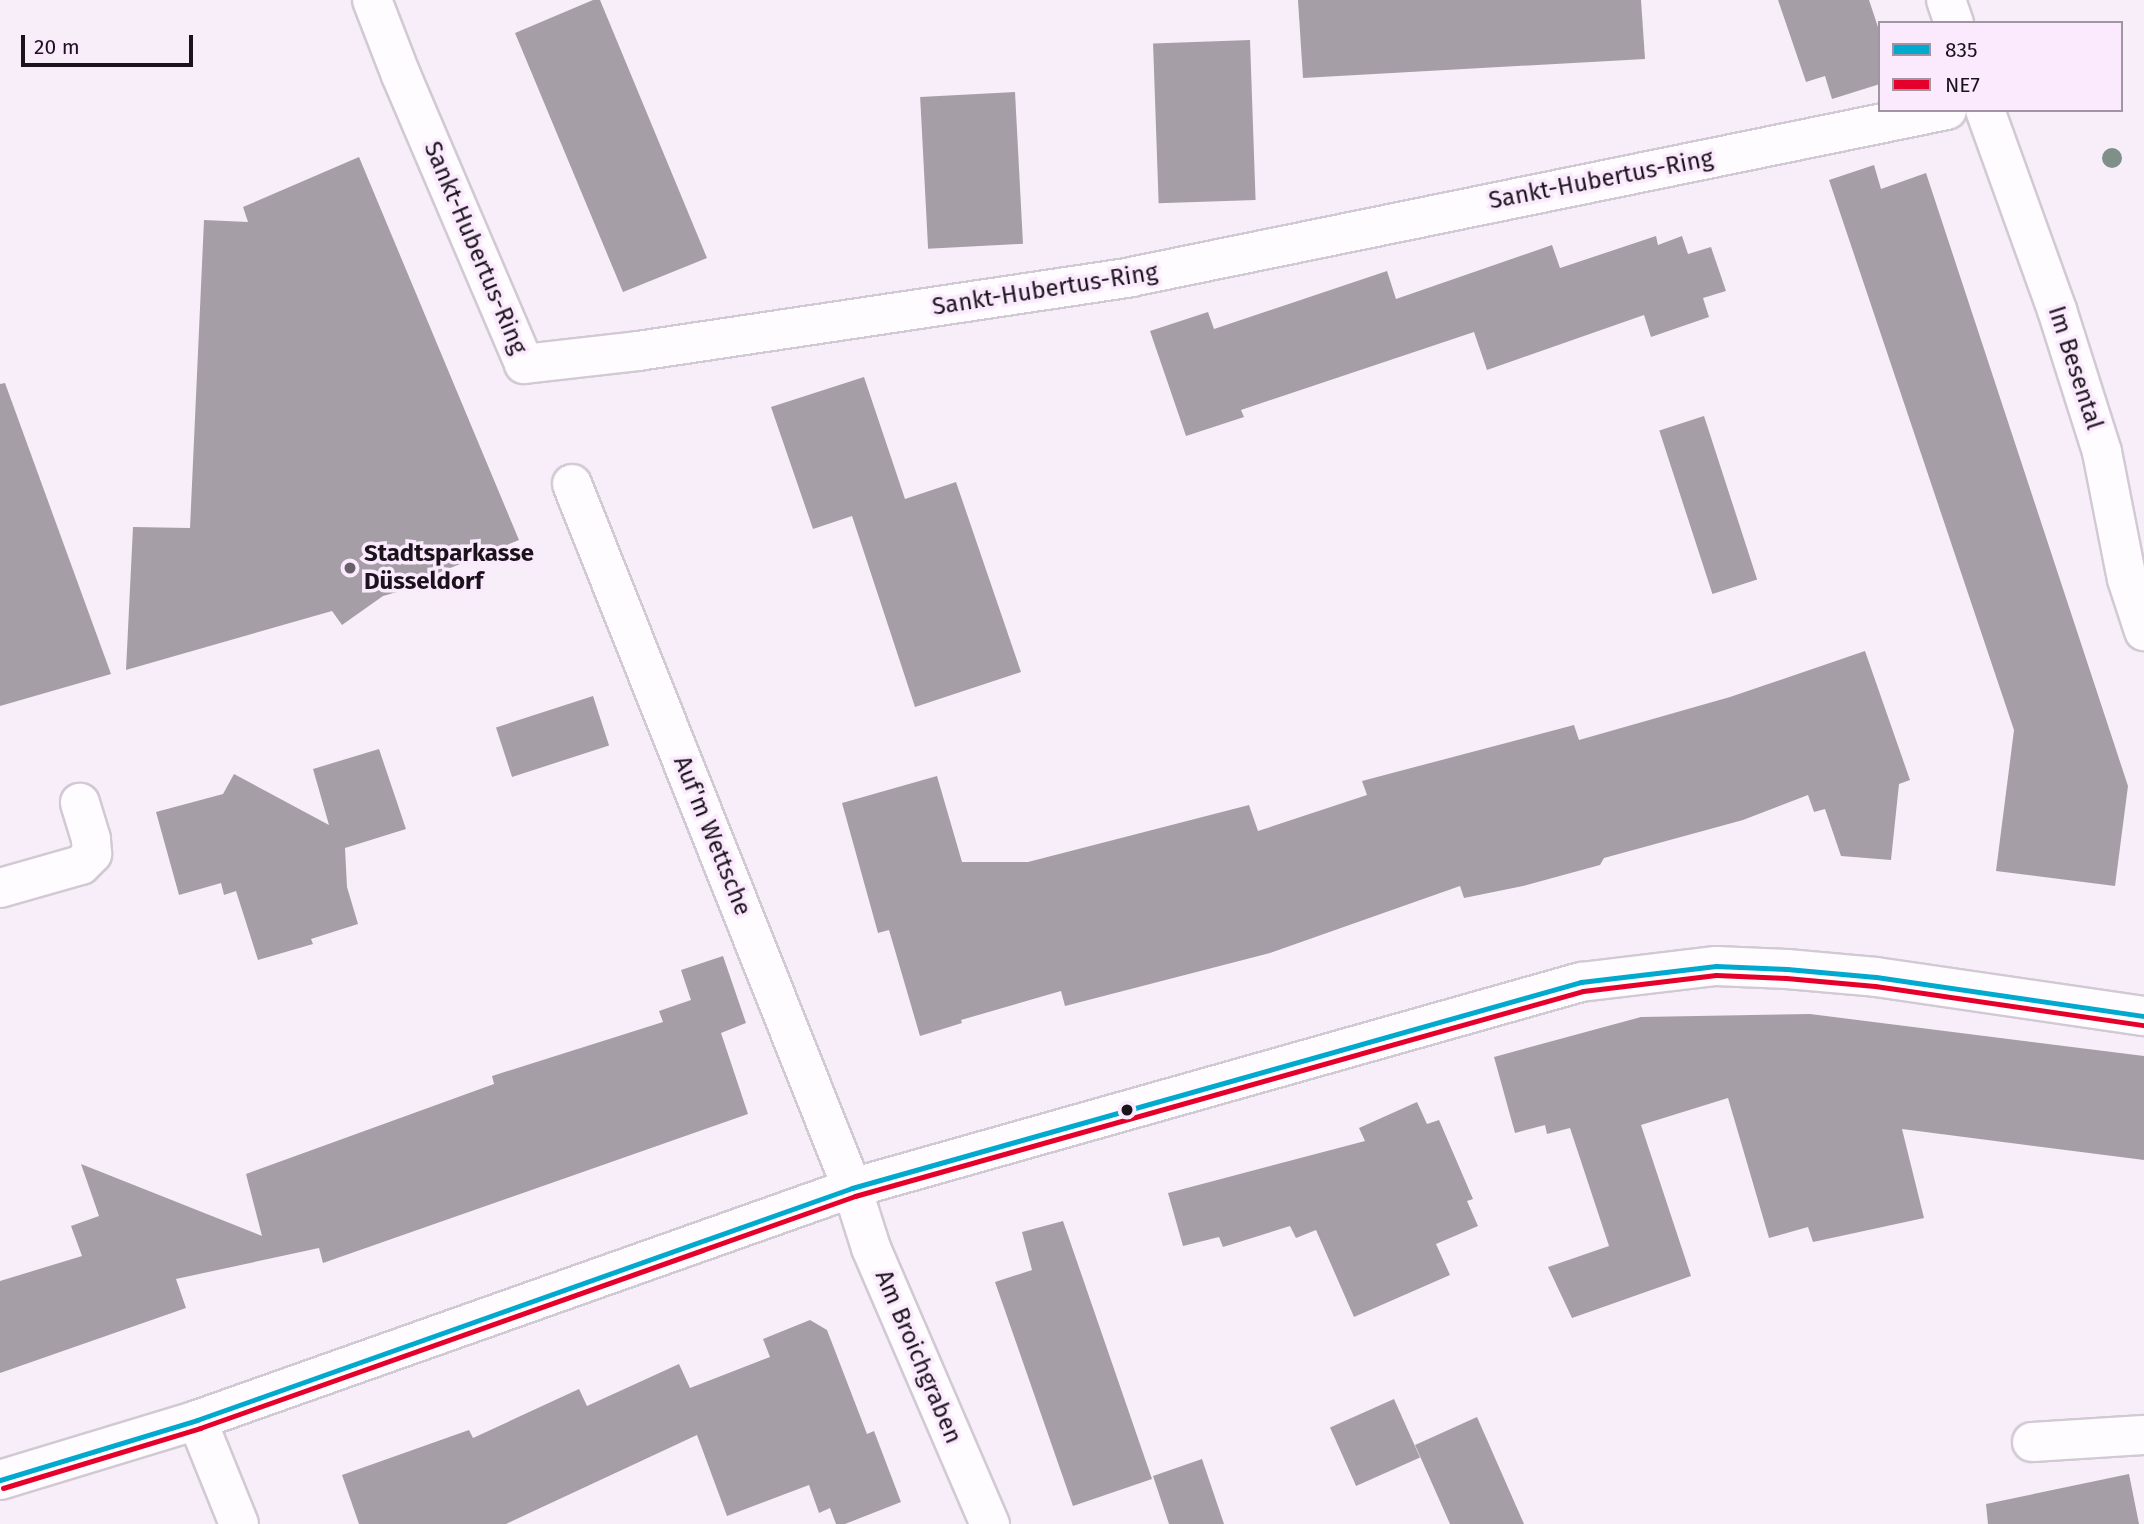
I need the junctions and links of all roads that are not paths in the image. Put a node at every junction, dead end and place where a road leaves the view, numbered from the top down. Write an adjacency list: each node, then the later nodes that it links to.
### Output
1 (372, 0): 4 (street, Sankt-Hubertus-Ring)
2 (1946, 0): 3 (street)
3 (1953, 21)
4 (1937, 112)
5 (1986, 112): 7 (street, Im Besental)
6 (572, 484): 11 (street, Auf'm Wettsche)
7 (2144, 631)
8 (80, 803): 9 (street)
9 (0, 888)
10 (2144, 1016): 11 (street)
11 (852, 1188): 12 (street); 17 (street, Am Broichgraben)
12 (197, 1420): 15 (street); 16 (street)
13 (2144, 1434): 14 (street)
14 (2032, 1442)
15 (0, 1480)
16 (239, 1524)
17 (990, 1524)

